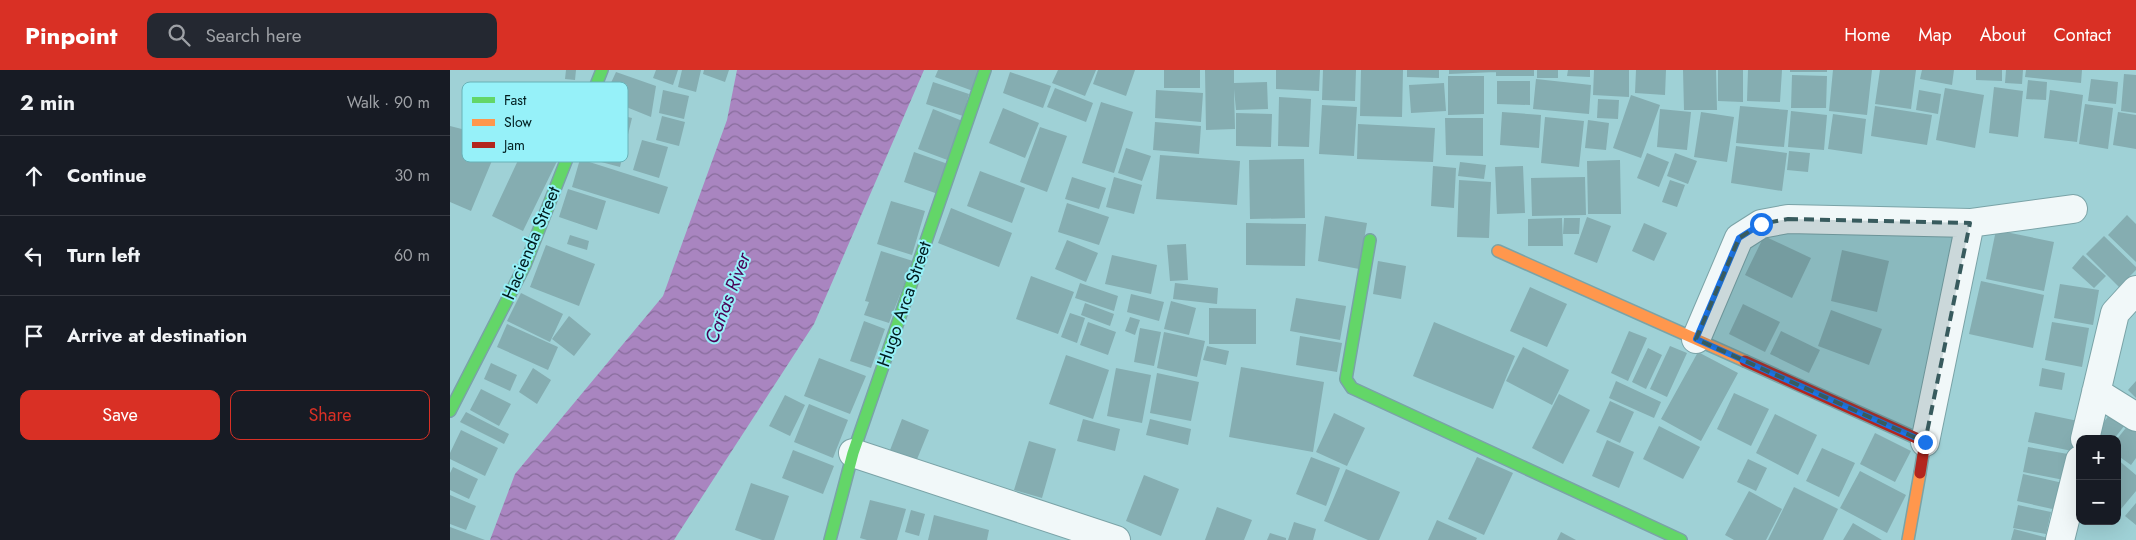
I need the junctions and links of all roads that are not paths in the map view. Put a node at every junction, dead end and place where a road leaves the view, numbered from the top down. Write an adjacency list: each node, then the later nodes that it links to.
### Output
1 (602, 70): 3 (street, Hacienda Street)
2 (985, 70): 16 (street, Hugo Arca Street)
3 (597, 82)
4 (565, 162): 12 (street, Hacienda Street)
5 (2073, 210): 6 (street)
6 (1970, 223): 10 (street); 15 (street)
7 (1370, 240): 20 (street)
8 (1498, 251): 10 (street)
9 (2136, 290): 11 (street)
10 (1696, 339): 15 (street)
11 (2096, 392): 13 (street); 14 (street)
12 (450, 411)
13 (2136, 417)
14 (2086, 435)
15 (1925, 442): 21 (street)
16 (852, 453): 18 (street, Hugo Arca Street); 19 (street)
17 (2076, 476): 22 (street)
18 (830, 540)
19 (1116, 540)
20 (1681, 540)
21 (1908, 540)
22 (2060, 540)

